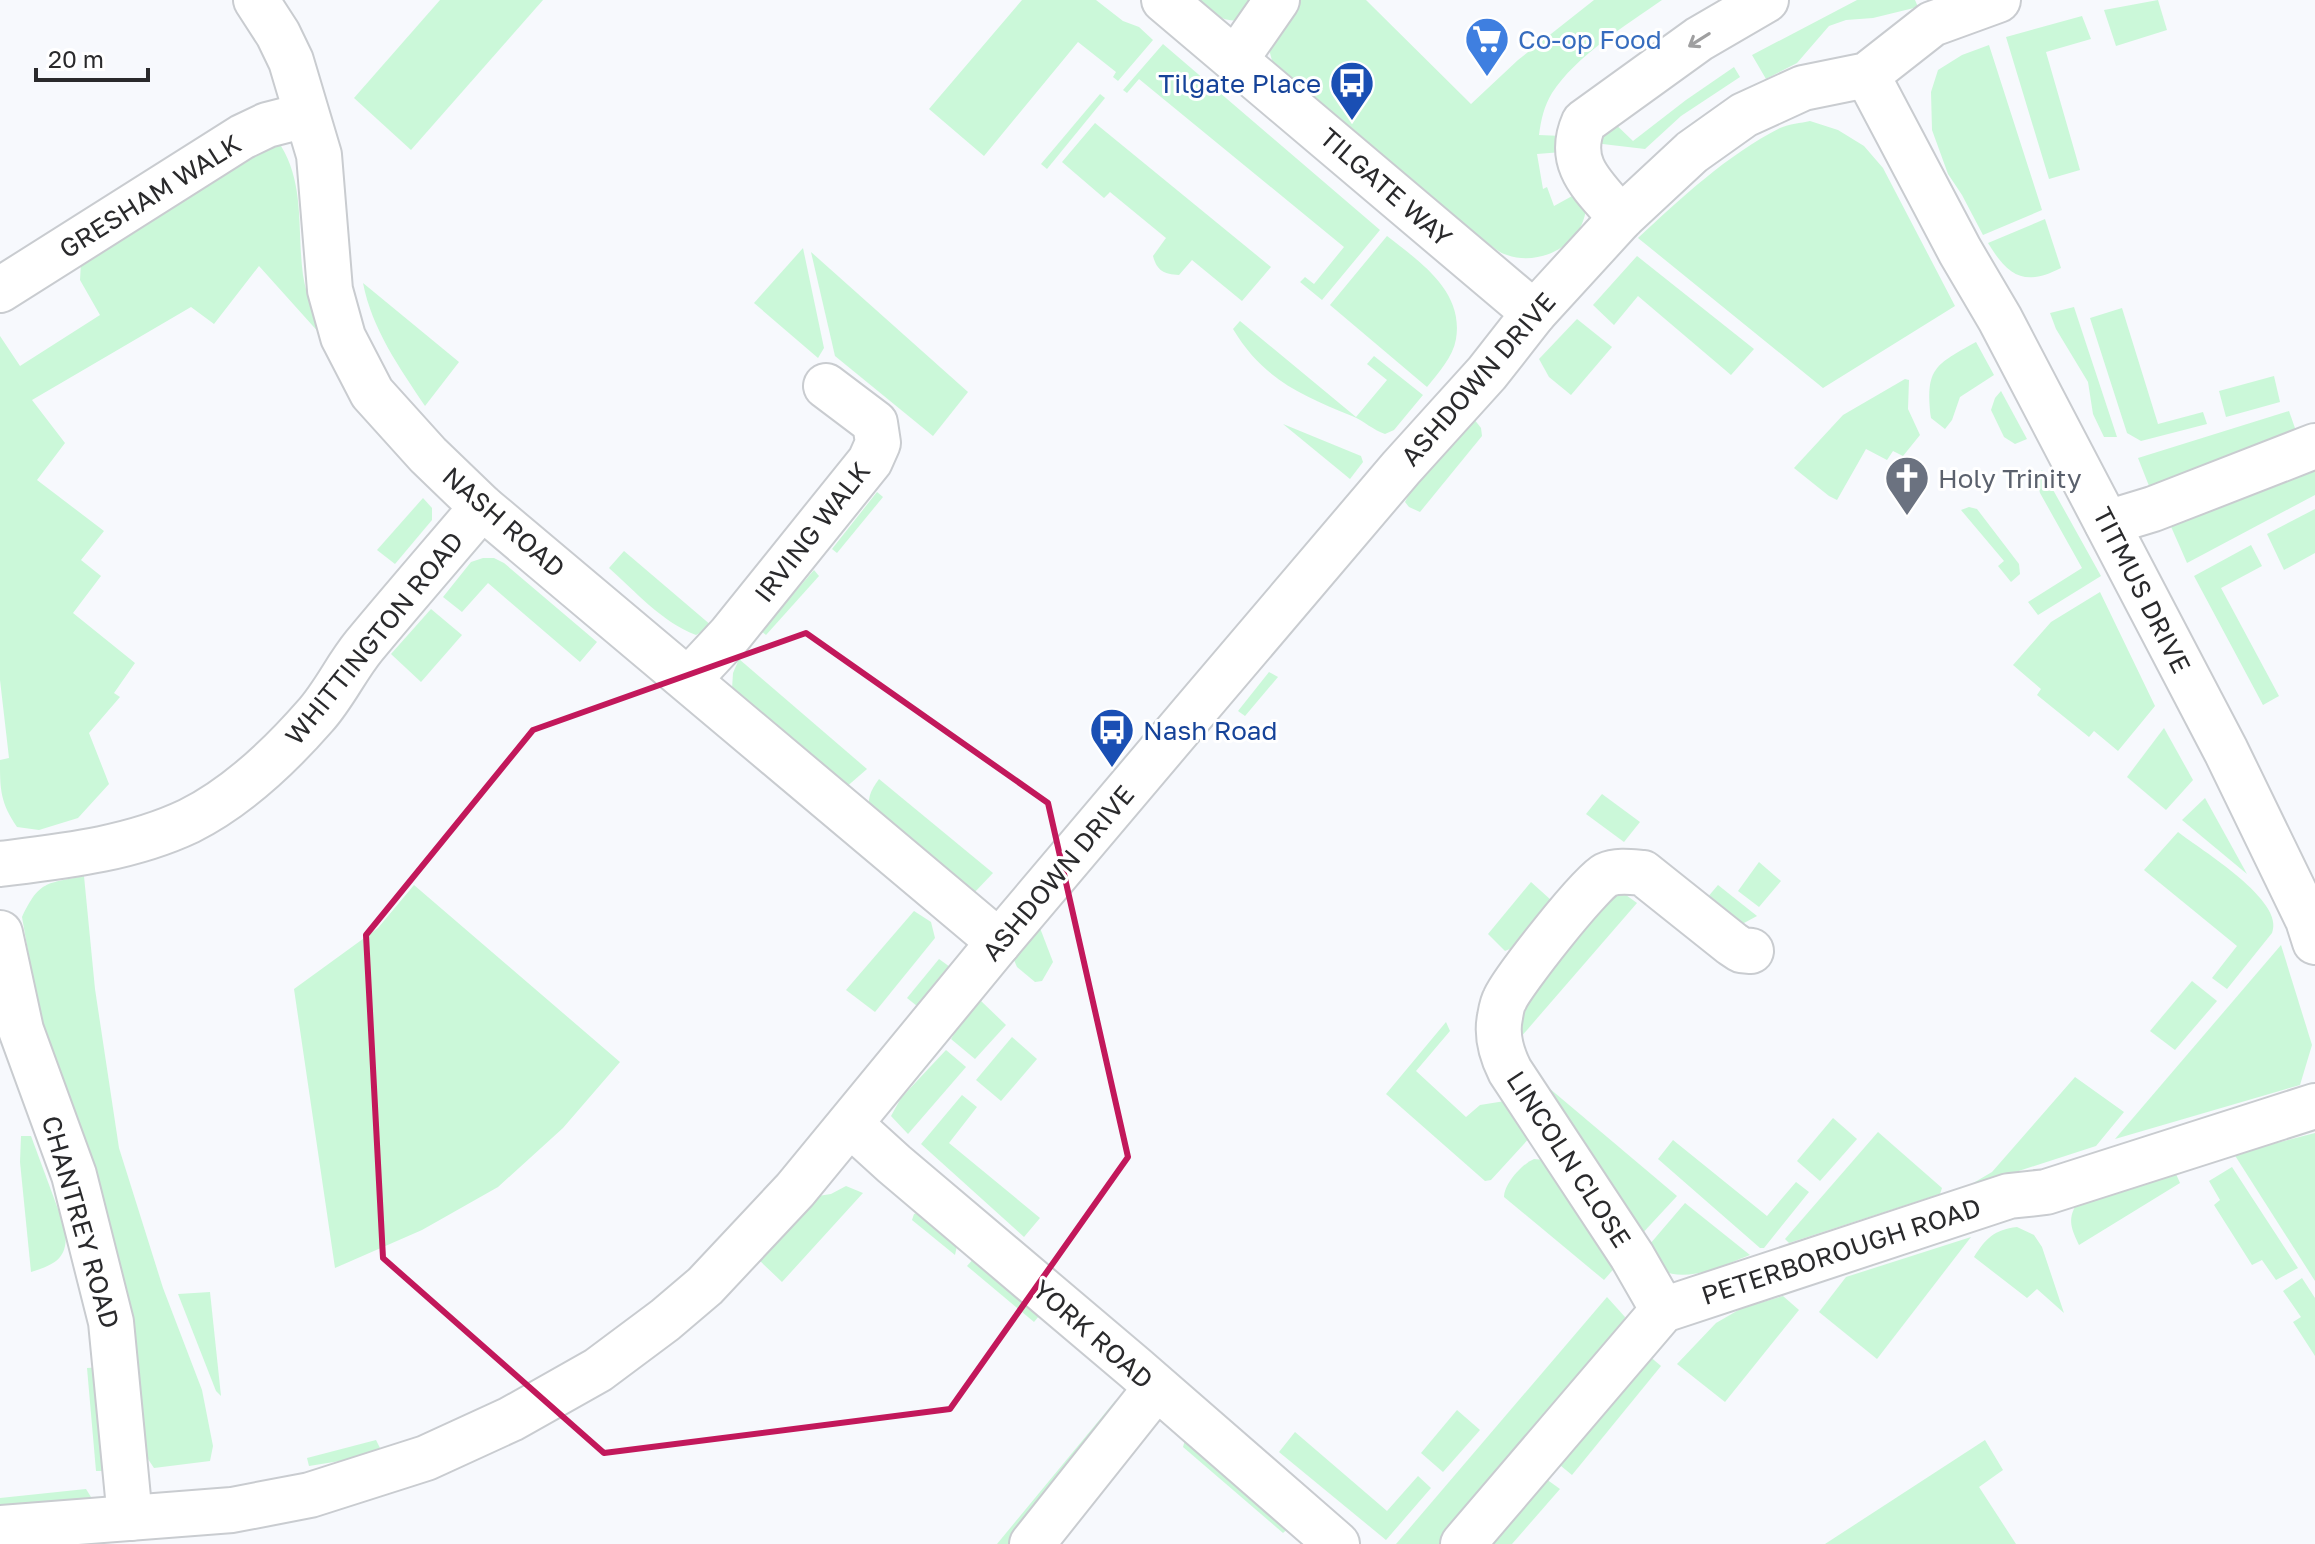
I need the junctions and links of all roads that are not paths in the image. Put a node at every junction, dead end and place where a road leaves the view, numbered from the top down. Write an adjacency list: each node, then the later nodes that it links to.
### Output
1 (256, 0): 8 (street, NASH ROAD)
2 (1164, 0): 6 (street, TILGATE WAY)
3 (1277, 0): 6 (street)
4 (1766, 0): 9 (street, one-way to 9)
5 (1998, 0): 7 (street, ASHDOWN DRIVE)
6 (1236, 59): 11 (street, TILGATE WAY)
7 (1867, 75): 9 (street, ASHDOWN DRIVE); 15 (street, TITMUS DRIVE)
8 (306, 115): 10 (street, GRESHAM WALK); 14 (street, NASH ROAD)
9 (1621, 218): 11 (street, ASHDOWN DRIVE)
10 (0, 290)
11 (1534, 313): 19 (street, ASHDOWN DRIVE)
12 (826, 386): 16 (street, IRVING WALK)
13 (2315, 446): 15 (street)
14 (482, 507): 16 (street, NASH ROAD); 17 (street, WHITTINGTON ROAD)
15 (2107, 523): 20 (street, TITMUS DRIVE)
16 (689, 679): 19 (street, NASH ROAD)
17 (0, 864)
18 (0, 933): 26 (street, CHANTREY ROAD)
19 (999, 942): 23 (street, ASHDOWN DRIVE)
20 (2315, 942)
21 (1751, 951): 24 (street, LINCOLN CLOSE)
22 (2315, 1106): 24 (street, PETERBOROUGH ROAD)
23 (850, 1124): 25 (street, YORK ROAD); 26 (street, ASHDOWN DRIVE)
24 (1663, 1310): 30 (street)
25 (1156, 1388): 28 (street); 29 (street, YORK ROAD)
26 (130, 1518): 27 (street, ASHDOWN DRIVE)
27 (0, 1528)
28 (1032, 1544)
29 (1337, 1544)
30 (1463, 1544)

